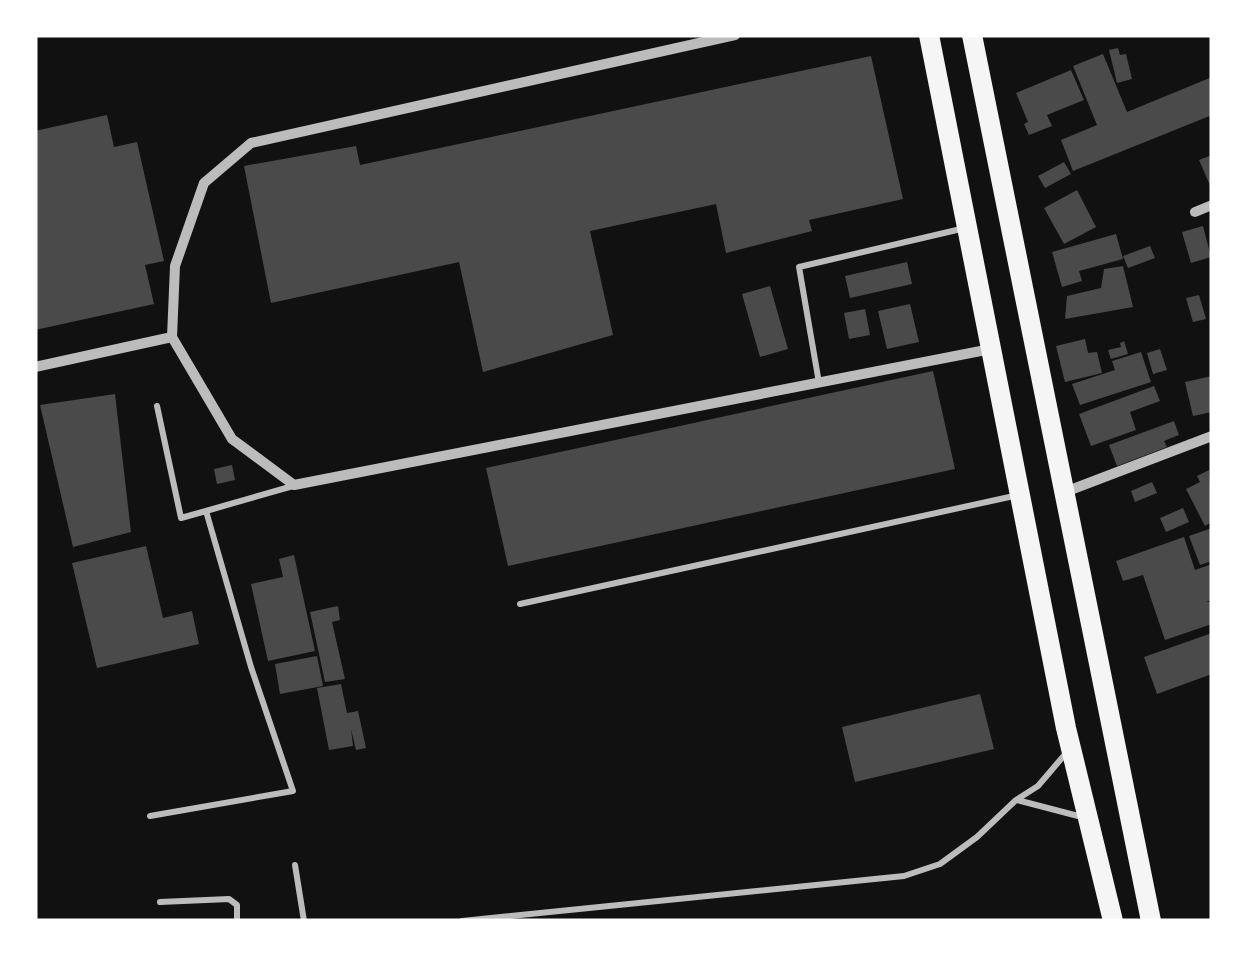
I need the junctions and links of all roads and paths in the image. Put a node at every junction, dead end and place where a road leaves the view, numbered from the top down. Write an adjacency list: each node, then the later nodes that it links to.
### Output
1 (735, 35): 7 (street)
2 (929, 35): 6 (main road)
3 (972, 35): 14 (main road)
4 (1212, 206): 5 (street)
5 (1196, 212)
6 (967, 228): 8 (main road); 10 (lane)
7 (172, 336): 9 (street); 13 (street)
8 (991, 349): 10 (street); 15 (main road)
9 (35, 367)
10 (819, 383): 13 (street)
11 (157, 406): 16 (lane)
12 (1212, 436): 14 (street)
13 (294, 485): 16 (lane)
14 (1065, 492): 28 (main road)
15 (1020, 495): 17 (lane); 18 (main road)
16 (206, 510): 20 (lane)
17 (520, 604)
18 (1069, 737): 19 (lane); 21 (main road)
19 (1016, 800): 21 (lane); 26 (lane)
20 (150, 816)
21 (1088, 818): 27 (main road)
22 (295, 865): 25 (lane)
23 (160, 902): 24 (lane)
24 (237, 921)
25 (304, 921)
26 (462, 921)
27 (1114, 921)
28 (1151, 921)

